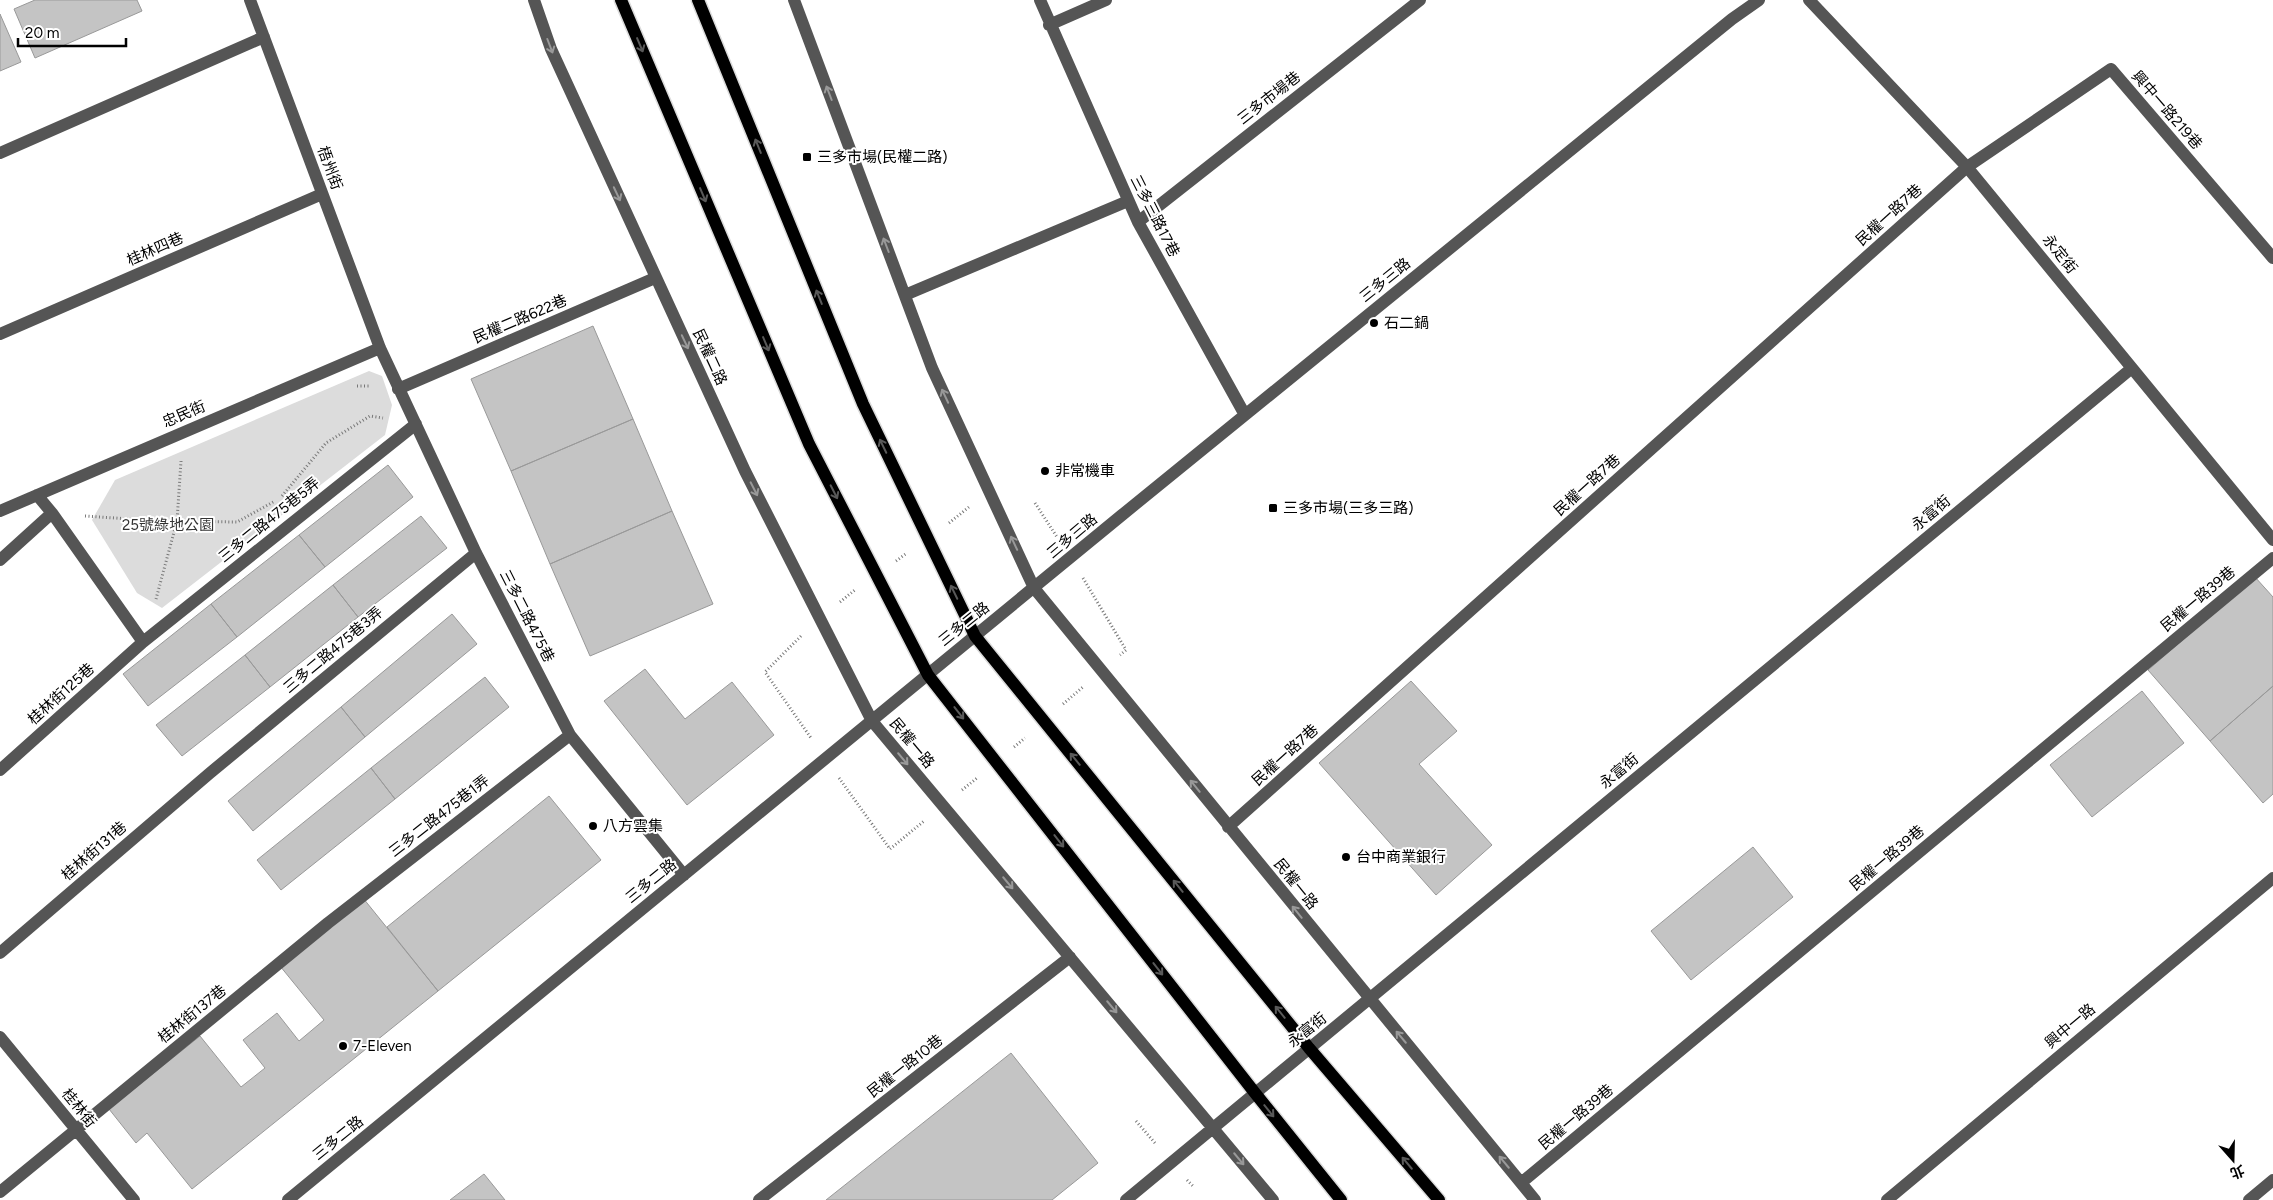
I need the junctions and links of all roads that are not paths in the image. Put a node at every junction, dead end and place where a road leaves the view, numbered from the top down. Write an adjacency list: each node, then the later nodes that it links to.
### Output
1 (250, 0): 12 (street, 梧州街)
2 (534, 0): 19 (street, 民權二路, one-way to 19)
3 (621, 0): 37 (main road, one-way to 37)
4 (698, 0): 35 (main road, one-way to 4)
5 (794, 0): 20 (street, one-way to 5)
6 (1040, 0): 11 (street, 三多三路17巷)
7 (1106, 0): 11 (street)
8 (1420, 0): 17 (street, 三多市場巷)
9 (1809, 0): 14 (street, 永定街)
10 (1755, 1): 25 (street, 三多三路)
11 (1049, 24): 16 (street, 三多三路17巷)
12 (264, 38): 13 (street); 15 (street, 梧州街)
13 (0, 153)
14 (1967, 167): 18 (street, 興中一路219巷); 23 (street, 永定街); 42 (street, 民權一路7巷)
15 (322, 194): 21 (street, 桂林四巷); 22 (street, 梧州街)
16 (1128, 201): 17 (street, 三多三路17巷); 20 (street)
17 (1138, 222): 25 (street, 三多三路17巷)
18 (2273, 258)
19 (656, 278): 24 (street, 民權二路622巷); 38 (street, 民權二路, one-way to 38)
20 (904, 295): 34 (street, one-way to 20)
21 (0, 334)
22 (380, 348): 24 (street, 三多二路475巷); 27 (street, 忠民街)
23 (2132, 368): 30 (street, 永定街); 48 (street, 永富街)
24 (398, 389): 26 (street, 三多二路475巷)
25 (1245, 415): 34 (street, 三多三路)
26 (416, 424): 31 (street, 三多二路475巷); 36 (street, 三多二路475巷5弄)
27 (37, 495): 28 (street, 忠民街); 29 (street)
28 (0, 511)
29 (52, 513): 33 (street); 36 (street)
30 (2273, 540)
31 (476, 552): 39 (street, 三多二路475巷); 41 (street, 三多二路475巷3弄)
32 (2273, 558): 55 (street, 民權一路39巷)
33 (0, 560)
34 (1034, 588): 35 (street, 三多二路); 42 (street, 民權一路, one-way to 34)
35 (975, 636): 37 (street, 三多二路); 50 (main road, one-way to 35)
36 (143, 642): 40 (street, 桂林街125巷)
37 (928, 675): 38 (street, 三多二路); 51 (main road, one-way to 51)
38 (872, 721): 43 (street, 三多二路); 47 (street, 民權一路, one-way to 47)
39 (570, 734): 43 (street, 三多二路475巷); 45 (street, 三多二路475巷1弄)
40 (0, 770)
41 (210, 773): 46 (street, 桂林街131巷)
42 (1228, 827): 48 (street, 民權一路, one-way to 42)
43 (684, 875): 58 (street, 三多二路)
44 (2273, 878): 65 (street, 興中一路)
45 (328, 924): 53 (street, 桂林街137巷)
46 (0, 953)
47 (1070, 957): 52 (street, 民權一路, one-way to 52); 59 (street, 民權一路10巷)
48 (1369, 999): 50 (street, 永富街); 55 (street, 民權一路, one-way to 48)
49 (0, 1037): 53 (street, 桂林街)
50 (1309, 1048): 51 (street, 永富街); 63 (main road, one-way to 50)
51 (1255, 1093): 52 (street, 永富街); 62 (main road, one-way to 62)
52 (1213, 1128): 60 (street, 永富街); 61 (street, 民權一路, one-way to 61)
53 (76, 1130): 56 (street, 桂林街137巷); 57 (street, 桂林街)
54 (2273, 1180): 66 (street)
55 (1521, 1183): 64 (street, 民權一路)
56 (0, 1192)
57 (134, 1200)
58 (288, 1200)
59 (759, 1200)
60 (1126, 1200)
61 (1273, 1200)
62 (1341, 1200)
63 (1439, 1200)
64 (1535, 1200)
65 (1887, 1200)
66 (2249, 1200)

